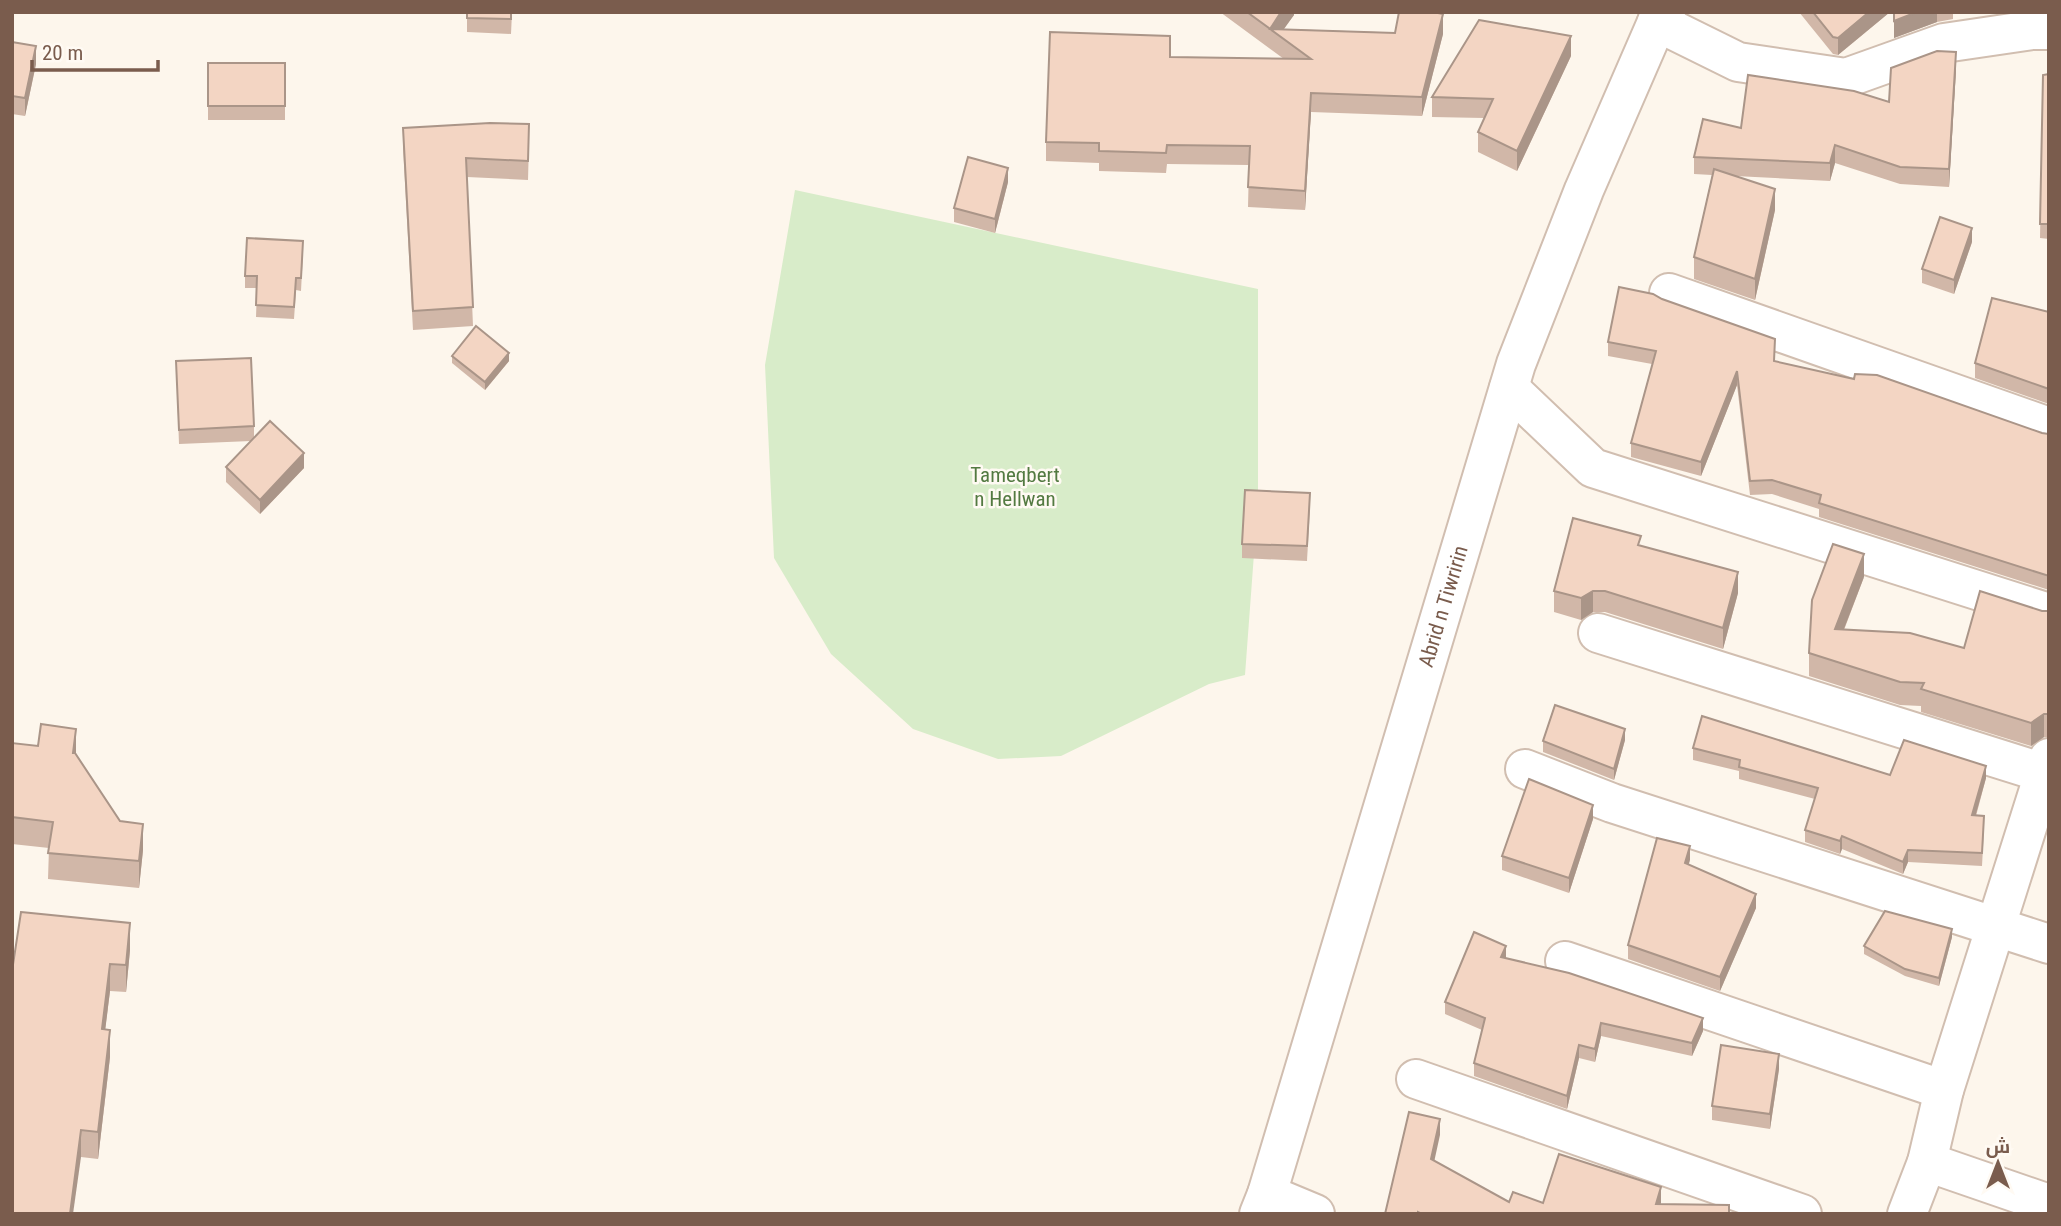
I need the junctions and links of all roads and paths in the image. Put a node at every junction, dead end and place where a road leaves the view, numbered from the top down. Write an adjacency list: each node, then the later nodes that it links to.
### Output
1 (1662, 17): 2 (street); 4 (street, Abrid n Tiwririn)
2 (2049, 30)
3 (1669, 293): 5 (street)
4 (1508, 388): 6 (street); 16 (street, Abrid n Tiwririn)
5 (2049, 427)
6 (2049, 613)
7 (1598, 633): 8 (street)
8 (2046, 766): 10 (street)
9 (1525, 769): 10 (street)
10 (1994, 928): 11 (street); 14 (street)
11 (2049, 944)
12 (1565, 961): 14 (street)
13 (1416, 1079): 19 (street)
14 (1944, 1090): 15 (street)
15 (1927, 1162): 17 (street); 20 (street)
16 (1263, 1204): 18 (street)
17 (2049, 1204)
18 (1315, 1214)
19 (1802, 1214)
20 (1908, 1214)

